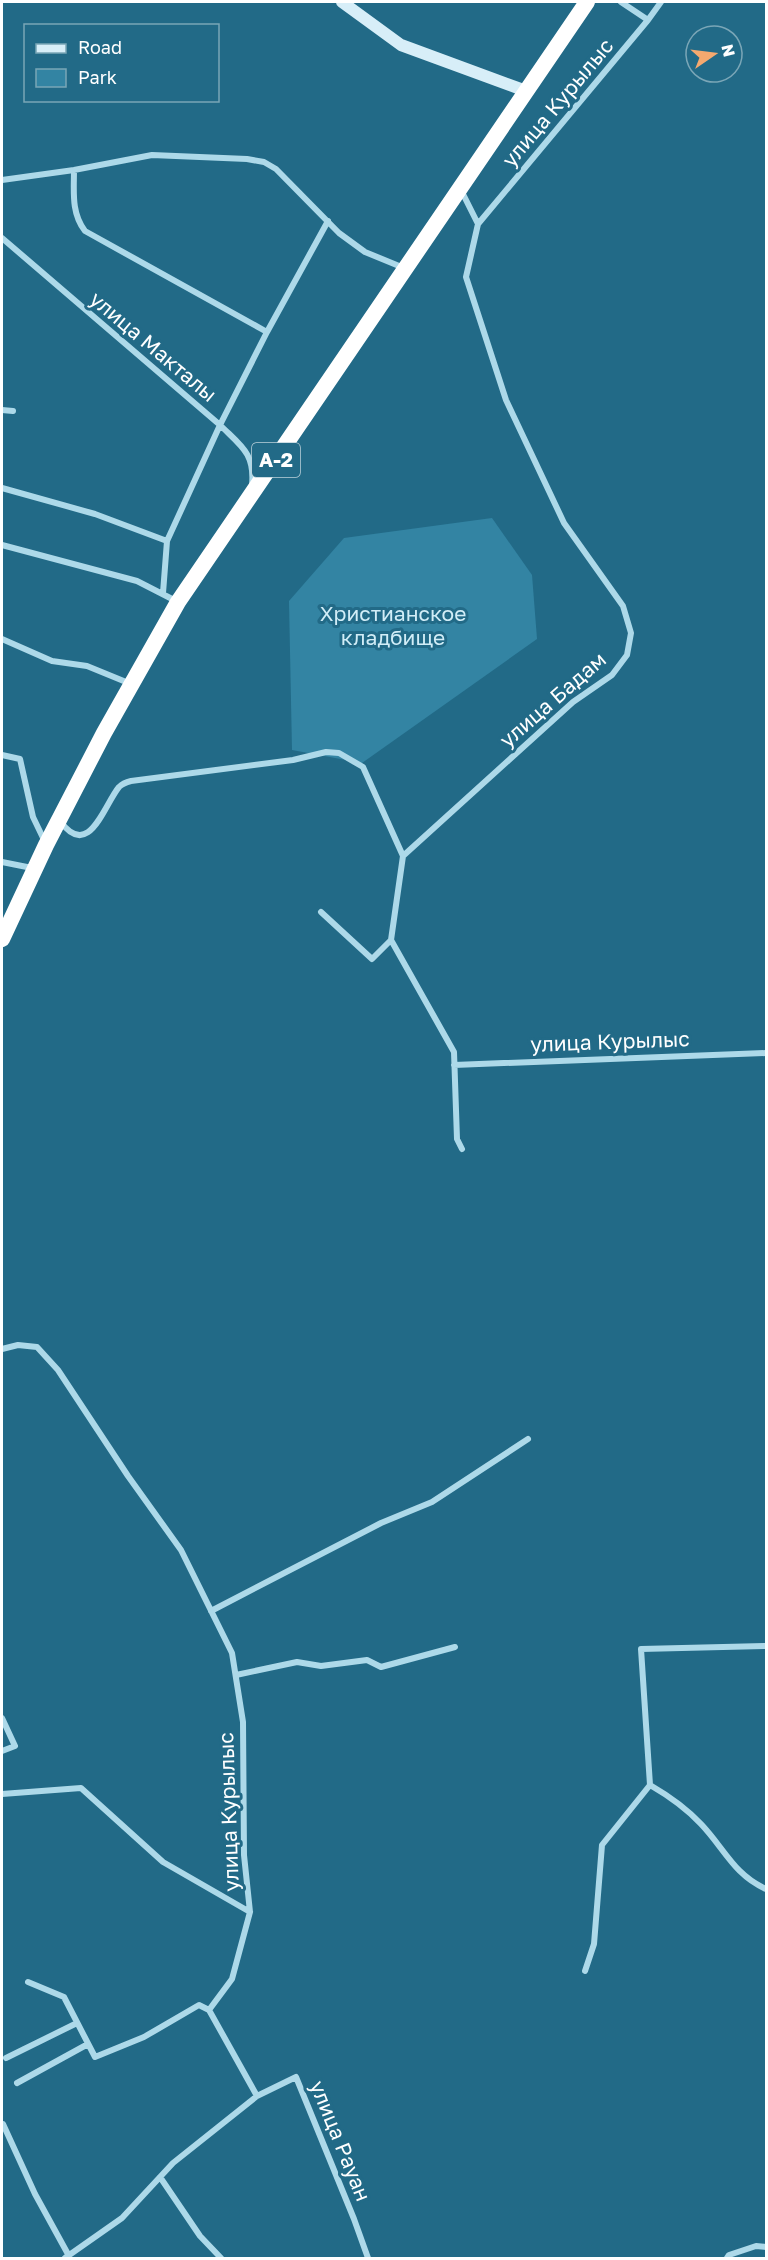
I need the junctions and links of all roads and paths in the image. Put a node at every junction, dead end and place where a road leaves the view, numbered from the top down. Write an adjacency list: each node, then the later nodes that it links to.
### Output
1 (342, 2): 6 (street)
2 (587, 2): 6 (highway, A-2)
3 (621, 2): 5 (street)
4 (661, 2): 5 (street, улица Курылыс)
5 (648, 20): 11 (street, улица Курылыс)
6 (525, 91): 9 (highway, A-2)
7 (74, 170): 8 (street); 10 (street); 14 (street)
8 (2, 180)
9 (459, 187): 11 (street); 13 (highway, A-2)
10 (328, 221): 13 (street); 14 (street)
11 (478, 224): 29 (street, улица Бадам)
12 (2, 238): 17 (street, улица Макталы)
13 (405, 268): 19 (highway, A-2)
14 (267, 332): 17 (street)
15 (2, 410): 16 (street)
16 (14, 411)
17 (220, 425): 19 (street, улица Макталы); 20 (street)
18 (2, 488): 20 (street)
19 (250, 498): 23 (highway, A-2)
20 (167, 541): 22 (street)
21 (2, 545): 22 (street)
22 (163, 593): 23 (street)
23 (178, 602): 25 (highway, A-2)
24 (2, 639): 25 (street)
25 (131, 685): 27 (highway, A-2)
26 (2, 755): 28 (street)
27 (59, 820): 28 (highway, A-2); 29 (street)
28 (46, 845): 31 (highway, A-2)
29 (403, 856): 34 (street)
30 (2, 862): 31 (street)
31 (35, 869): 33 (highway, A-2)
32 (321, 912): 34 (street)
33 (2, 939)
34 (391, 940): 36 (street)
35 (766, 1053): 36 (street, улица Курылыс)
36 (454, 1065): 37 (street)
37 (462, 1149)
38 (2, 1349): 40 (street, улица Курылыс)
39 (528, 1439): 40 (street)
40 (211, 1611): 43 (street, улица Курылыс)
41 (766, 1646): 46 (street)
42 (455, 1647): 43 (street)
43 (236, 1675): 49 (street, улица Курылыс)
44 (2, 1718): 45 (street)
45 (2, 1751)
46 (650, 1785): 48 (street); 50 (street)
47 (2, 1794): 49 (street)
48 (766, 1889)
49 (249, 1912): 52 (street, улица Курылыс)
50 (585, 1971)
51 (28, 1982): 53 (street)
52 (209, 2010): 54 (street); 57 (street)
53 (77, 2023): 54 (street); 55 (street)
54 (88, 2044): 56 (street)
55 (6, 2058)
56 (17, 2083)
57 (257, 2096): 59 (street); 63 (street, улица Рауан)
58 (3, 2124): 61 (street)
59 (160, 2177): 61 (street); 62 (street)
60 (766, 2247): 64 (street)
61 (67, 2257)
62 (221, 2259)
63 (368, 2259)
64 (727, 2259)

